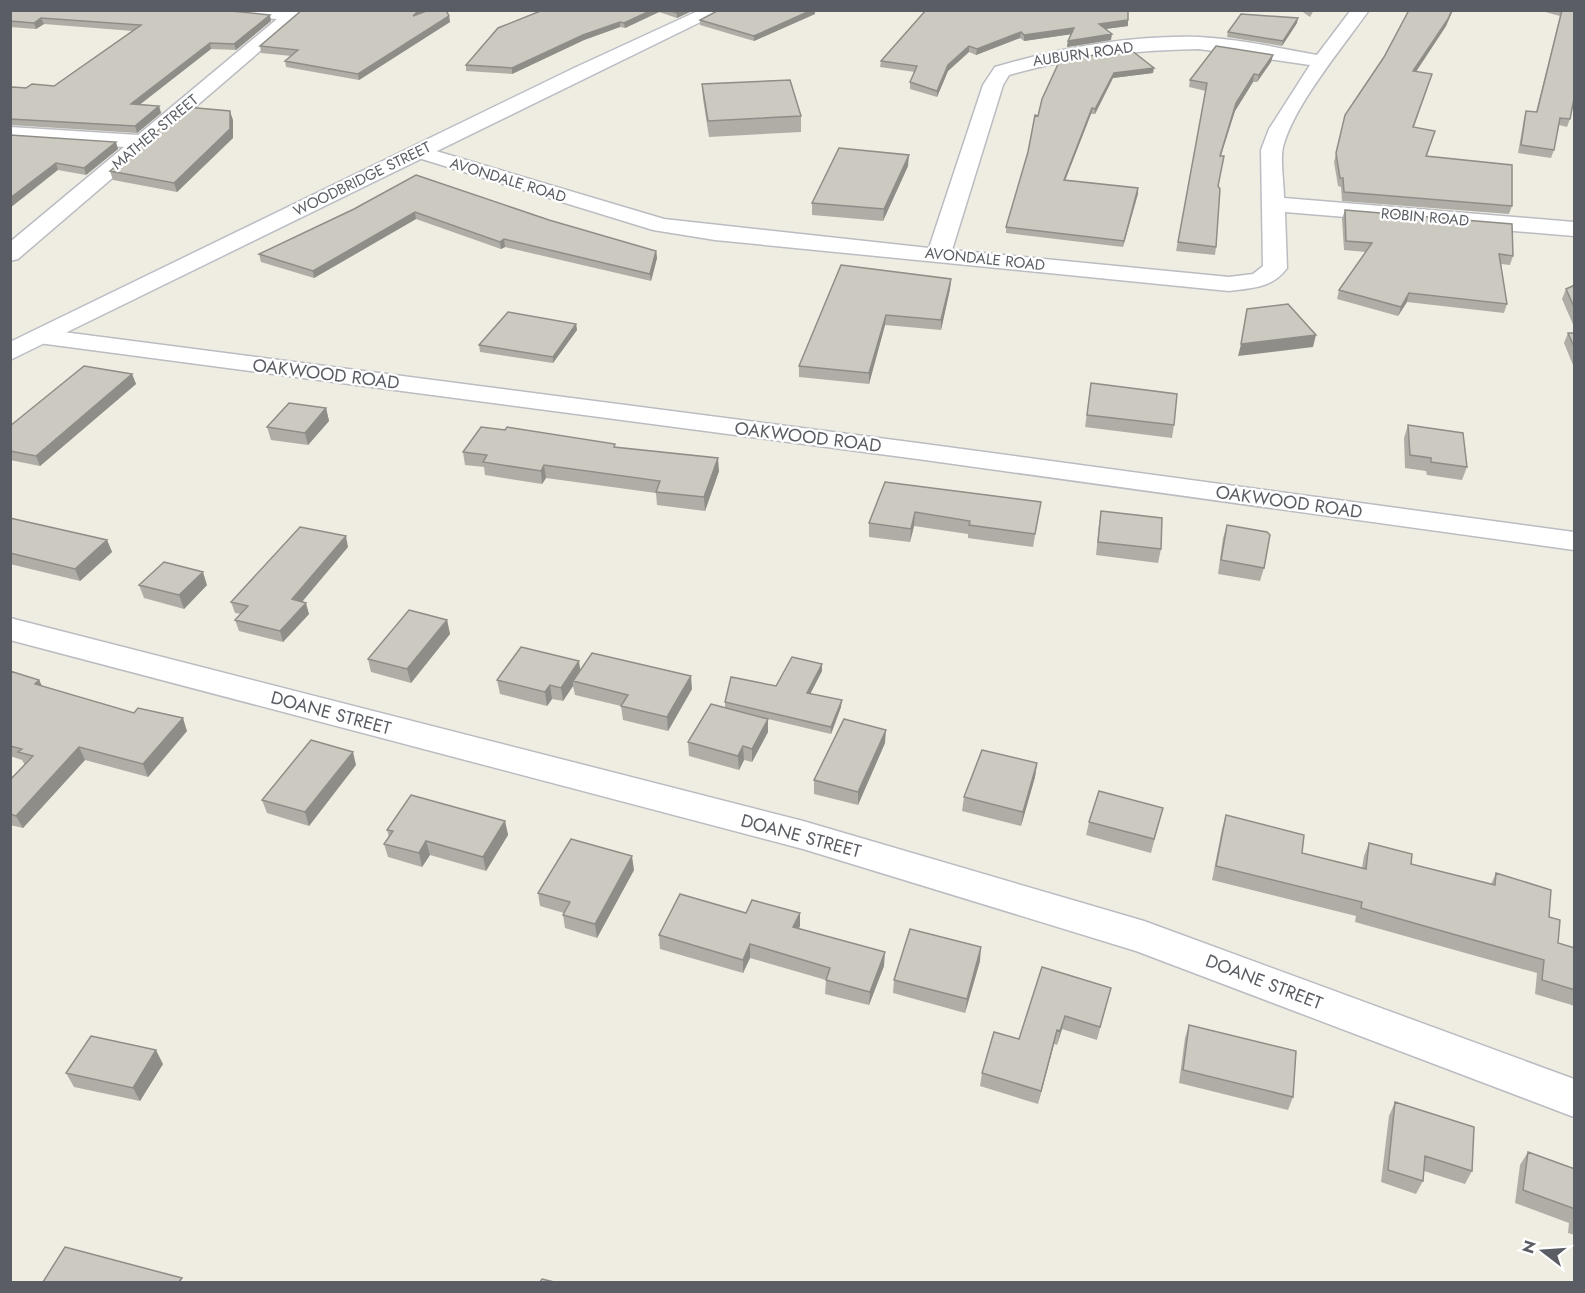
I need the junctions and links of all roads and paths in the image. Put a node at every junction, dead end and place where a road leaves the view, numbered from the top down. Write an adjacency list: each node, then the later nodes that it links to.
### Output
1 (225, 10): 4 (street)
2 (716, 10): 8 (street, WOODBRIDGE STREET)
3 (1360, 10): 5 (street, AVONDALE ROAD)
4 (296, 13): 7 (street, MATHER STREET)
5 (1322, 62): 9 (street, AVONDALE ROAD); 12 (street, AUBURN ROAD)
6 (10, 133): 7 (street)
7 (144, 142): 11 (street, MATHER STREET)
8 (419, 152): 12 (street, AVONDALE ROAD); 13 (street, WOODBRIDGE STREET)
9 (1275, 204): 10 (street, ROBIN ROAD); 12 (street, AVONDALE ROAD)
10 (1575, 230)
11 (10, 254)
12 (939, 254)
13 (40, 337): 14 (street, WOODBRIDGE STREET); 15 (street, OAKWOOD ROAD)
14 (10, 352)
15 (1575, 541)
16 (10, 629): 17 (street, DOANE STREET)
17 (1575, 1098)

